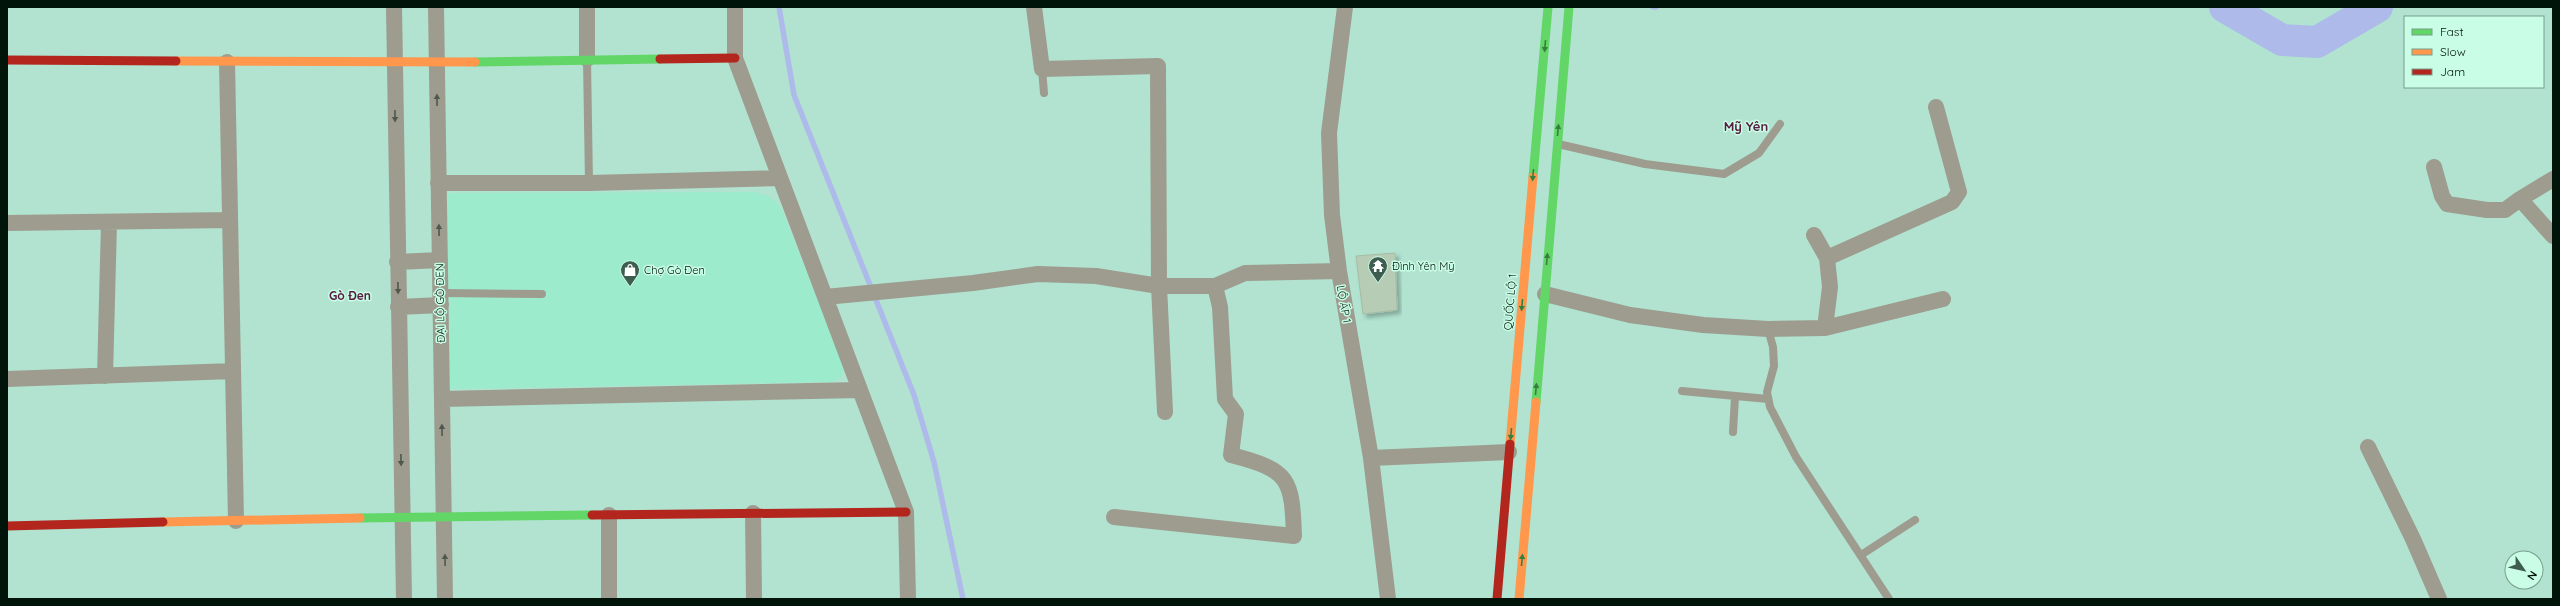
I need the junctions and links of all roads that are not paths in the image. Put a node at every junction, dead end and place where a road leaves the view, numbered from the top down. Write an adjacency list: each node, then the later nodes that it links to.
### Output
1 (394, 7): 13 (street)
2 (436, 7): 14 (street, ĐẠI LỘ GÒ ĐEN)
3 (587, 7): 10 (street)
4 (735, 7): 9 (street)
5 (1034, 7): 15 (street)
6 (1345, 7): 34 (street, LỘ ẤP 1)
7 (1548, 7): 56 (main road, QUỐC LỘ 1, one-way to 56)
8 (1568, 7): 19 (main road, one-way to 8)
9 (735, 58): 10 (main road); 21 (street)
10 (587, 59): 14 (main road); 24 (lane)
11 (7, 60): 12 (main road)
12 (227, 62): 13 (main road); 26 (street)
13 (394, 63): 14 (main road); 33 (street, one-way to 33)
14 (437, 63): 23 (street, ĐẠI LỘ GÒ ĐEN, one-way to 14)
15 (1042, 69): 16 (lane); 35 (street)
16 (1044, 93)
17 (1936, 107): 31 (street)
18 (1780, 124): 19 (lane)
19 (1557, 144): 38 (main road, one-way to 19)
20 (2434, 167): 25 (street)
21 (780, 178): 24 (street); 39 (street)
22 (2553, 178): 25 (street)
23 (438, 183): 24 (street); 32 (street, ĐẠI LỘ GÒ ĐEN, one-way to 23)
24 (589, 183)
25 (2520, 199): 30 (street)
26 (230, 220): 28 (street); 45 (street)
27 (7, 223): 28 (street)
28 (109, 223): 46 (street)
29 (1814, 235): 31 (street)
30 (2553, 236)
31 (1827, 258): 43 (street)
32 (440, 260): 33 (street); 40 (street, ĐẠI LỘ GÒ ĐEN)
33 (397, 262): 42 (street, one-way to 42)
34 (1339, 271): 36 (street); 57 (street, LỘ ẤP 1)
35 (1160, 286): 36 (street); 39 (street); 53 (street)
36 (1215, 286): 62 (street)
37 (542, 294): 40 (lane)
38 (1544, 294): 44 (street); 75 (main road, one-way to 38)
39 (825, 297): 48 (street)
40 (441, 299): 42 (street); 51 (street, ĐẠI LỘ GÒ ĐEN)
41 (1944, 299): 43 (street)
42 (398, 307): 63 (street, one-way to 63)
43 (1825, 328): 44 (street)
44 (1768, 329): 52 (lane)
45 (233, 370): 46 (street); 65 (street)
46 (105, 376): 47 (street)
47 (7, 379)
48 (860, 390): 51 (street); 58 (street)
49 (1682, 391): 50 (lane)
50 (1735, 397): 52 (lane); 54 (lane)
51 (442, 399): 61 (street, ĐẠI LỘ GÒ ĐEN, one-way to 51)
52 (1768, 399): 67 (lane)
53 (1165, 412)
54 (1733, 432)
55 (2368, 447): 77 (street)
56 (1510, 452): 57 (street); 74 (main road, QUỐC LỘ 1)
57 (1371, 458): 73 (street, LỘ ẤP 1)
58 (906, 512): 59 (main road); 72 (street)
59 (753, 513): 60 (main road); 71 (street)
60 (609, 515): 61 (main road); 70 (street)
61 (444, 516): 63 (main road); 69 (street, ĐẠI LỘ GÒ ĐEN, one-way to 61)
62 (1114, 516)
63 (402, 517): 65 (main road); 68 (street)
64 (1915, 520): 67 (lane)
65 (236, 521): 66 (main road)
66 (7, 526)
67 (1862, 555): 76 (lane)
68 (404, 599)
69 (445, 599)
70 (609, 599)
71 (754, 599)
72 (908, 599)
73 (1388, 599)
74 (1497, 599)
75 (1519, 599)
76 (1889, 599)
77 (2439, 599)

